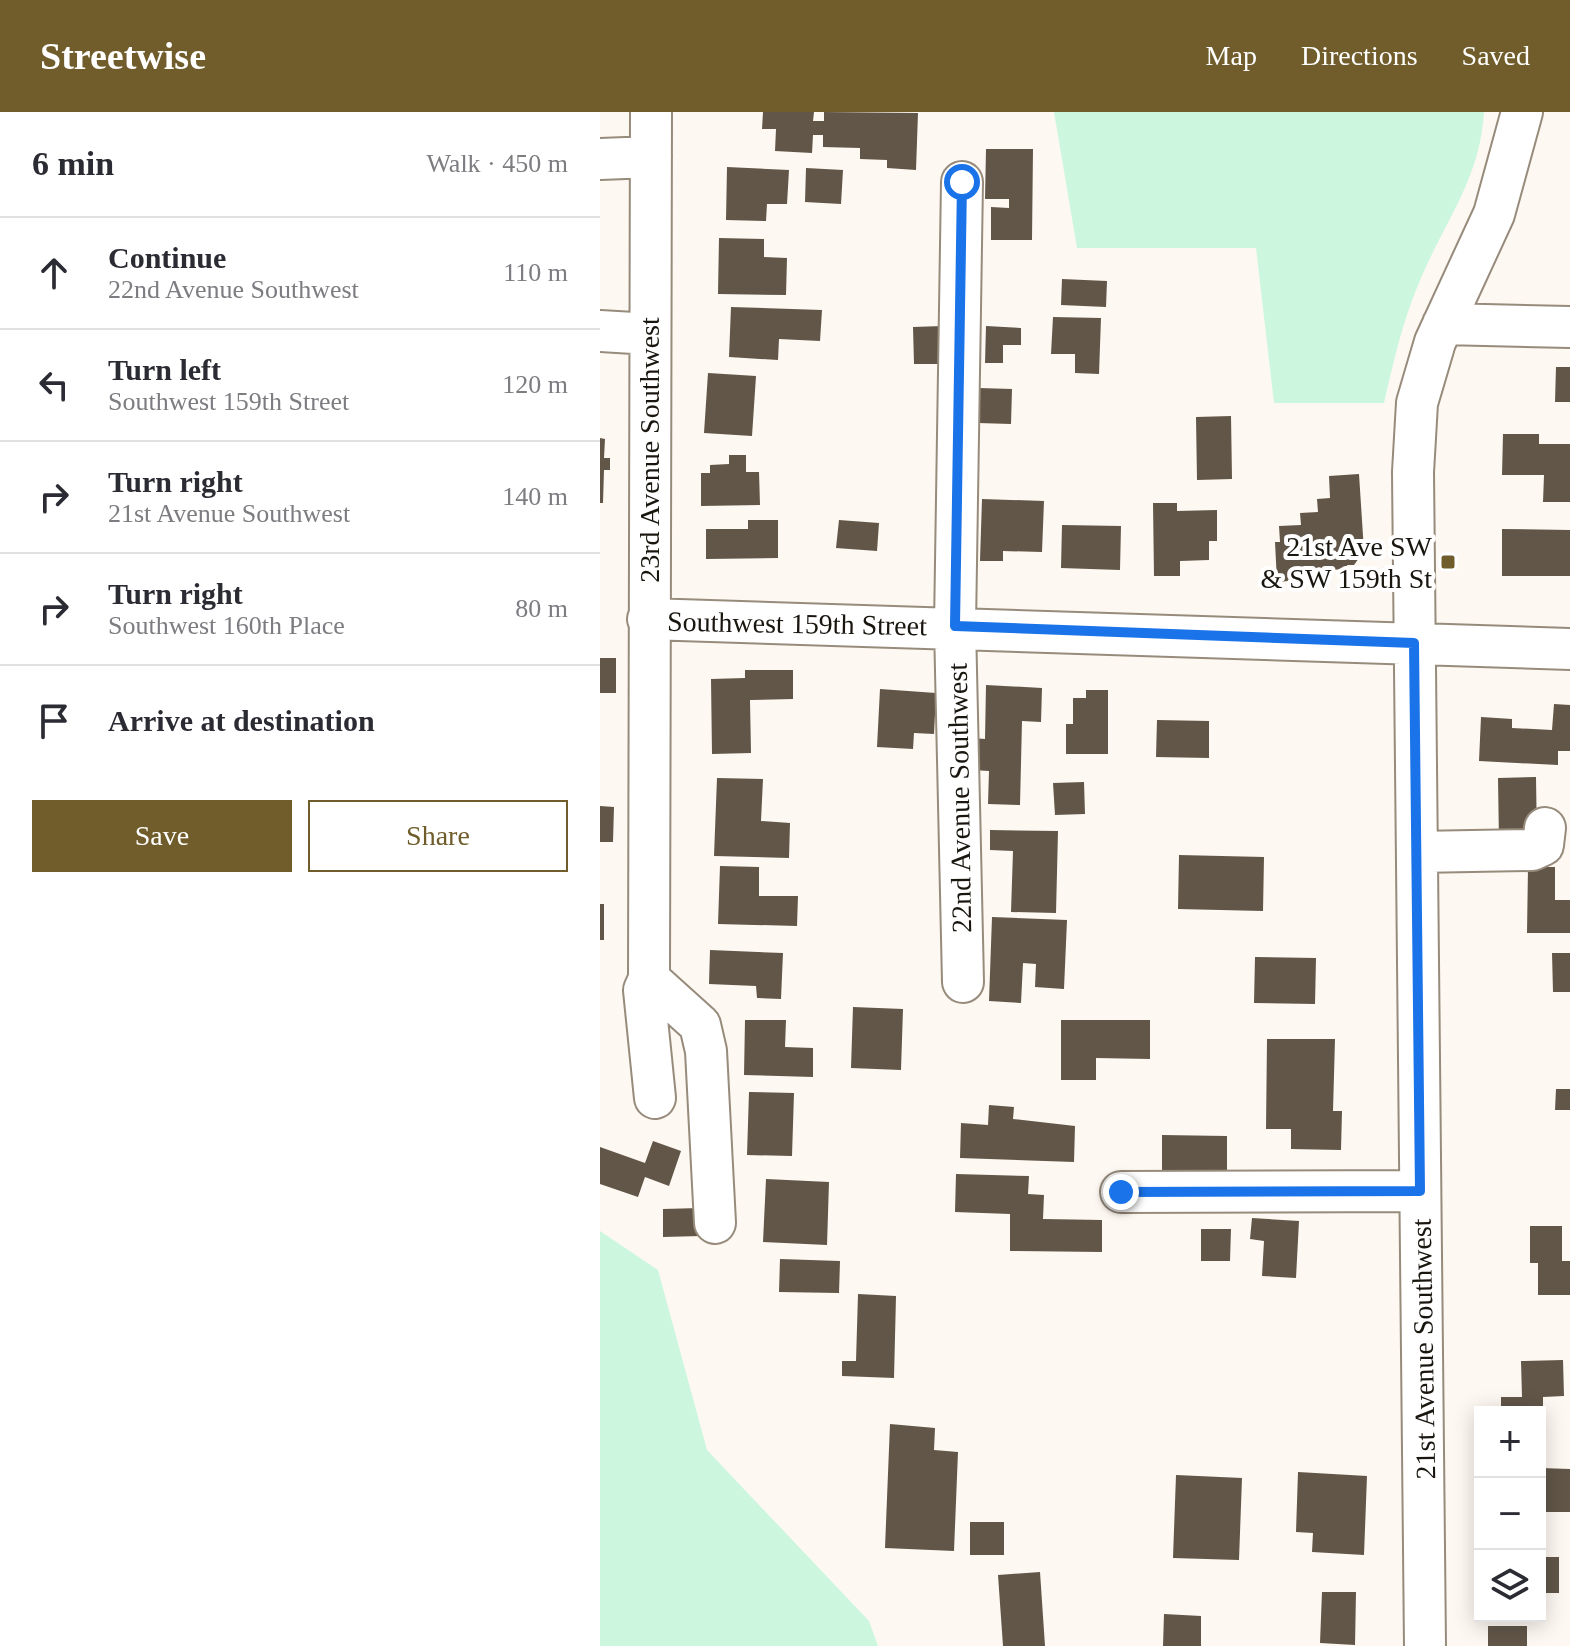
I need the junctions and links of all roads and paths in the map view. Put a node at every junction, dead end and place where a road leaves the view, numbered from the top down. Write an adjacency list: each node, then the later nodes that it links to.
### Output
1 (651, 112): 3 (street, 23rd Avenue Southwest)
2 (1522, 112): 6 (street, 21st Avenue Southwest)
3 (651, 157): 4 (street); 9 (street, 23rd Avenue Southwest)
4 (600, 159)
5 (962, 182): 11 (street, 22nd Avenue Southwest)
6 (1443, 324): 7 (street); 12 (street, 21st Avenue Southwest)
7 (1570, 327)
8 (600, 331): 9 (street)
9 (650, 334): 10 (street, 23rd Avenue Southwest)
10 (648, 619): 11 (street, Southwest 159th Street); 16 (street, 23rd Avenue Southwest)
11 (955, 626): 12 (street, Southwest 159th Street); 17 (street, 22nd Avenue Southwest)
12 (1414, 643): 13 (street, Southwest 159th Street); 15 (street, 21st Avenue Southwest)
13 (1570, 649)
14 (1545, 828): 15 (street)
15 (1417, 852): 19 (street, 21st Avenue Southwest)
16 (649, 979): 18 (street, 23rd Avenue Southwest); 21 (street)
17 (963, 982)
18 (655, 1098)
19 (1420, 1191): 20 (street); 22 (street, 21st Avenue Southwest)
20 (1121, 1192)
21 (715, 1223)
22 (1425, 1646)

